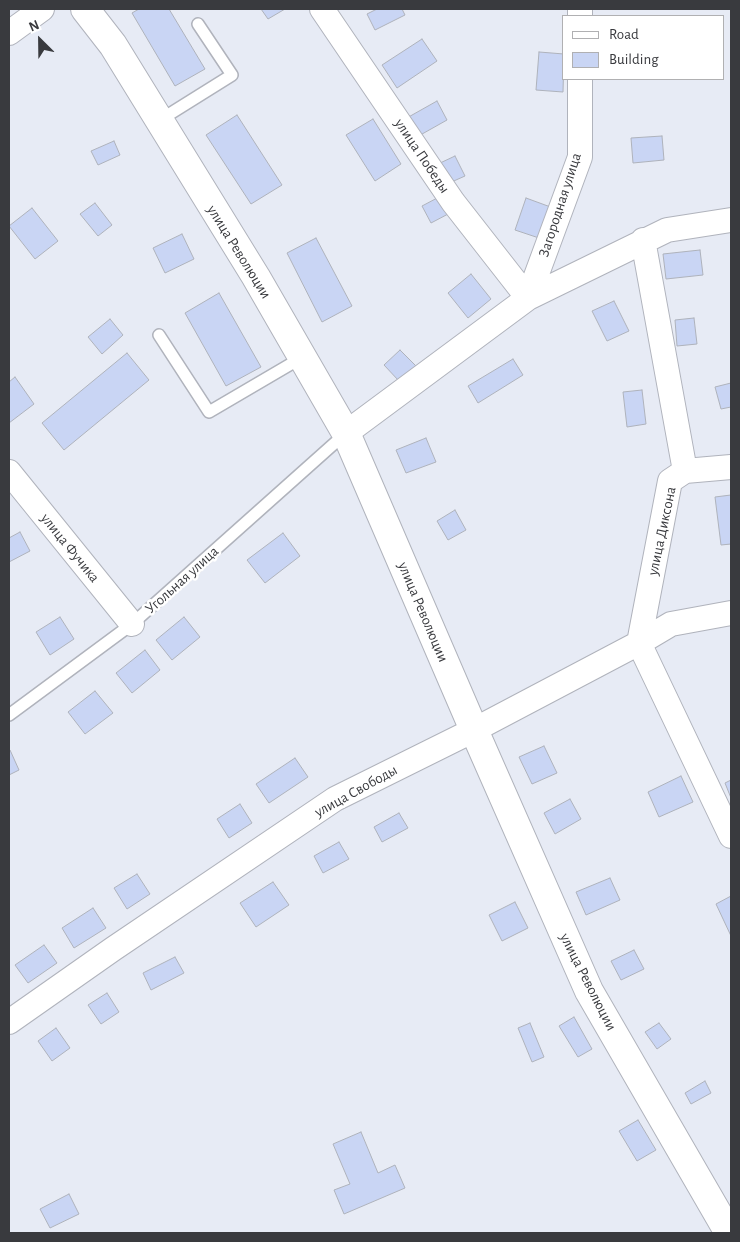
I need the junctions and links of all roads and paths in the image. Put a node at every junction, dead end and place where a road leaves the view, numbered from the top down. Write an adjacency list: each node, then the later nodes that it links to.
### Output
1 (42, 9): 5 (street)
2 (85, 9): 7 (street, улица Революции)
3 (322, 9): 10 (street, улица Победы)
4 (198, 24): 7 (lane)
5 (9, 33)
6 (580, 80): 10 (street, Загородная улица)
7 (158, 121): 13 (street, улица Революции)
8 (731, 220): 9 (street)
9 (643, 240): 10 (street); 15 (street)
10 (528, 298): 13 (street)
11 (159, 335): 12 (lane)
12 (296, 361)
13 (346, 433): 18 (lane, Угольная улица); 21 (street, улица Революции)
14 (731, 467): 15 (street, улица Диксона)
15 (685, 471): 19 (street, улица Диксона)
16 (9, 472): 18 (street, улица Фучика)
17 (731, 613): 19 (street, улица Свободы)
18 (132, 624): 20 (lane, Угольная улица)
19 (639, 643): 21 (street, улица Свободы); 22 (street)
20 (9, 715)
21 (474, 730): 23 (street, улица Свободы); 24 (street, улица Революции)
22 (731, 836)
23 (9, 1022)
24 (729, 1233)

